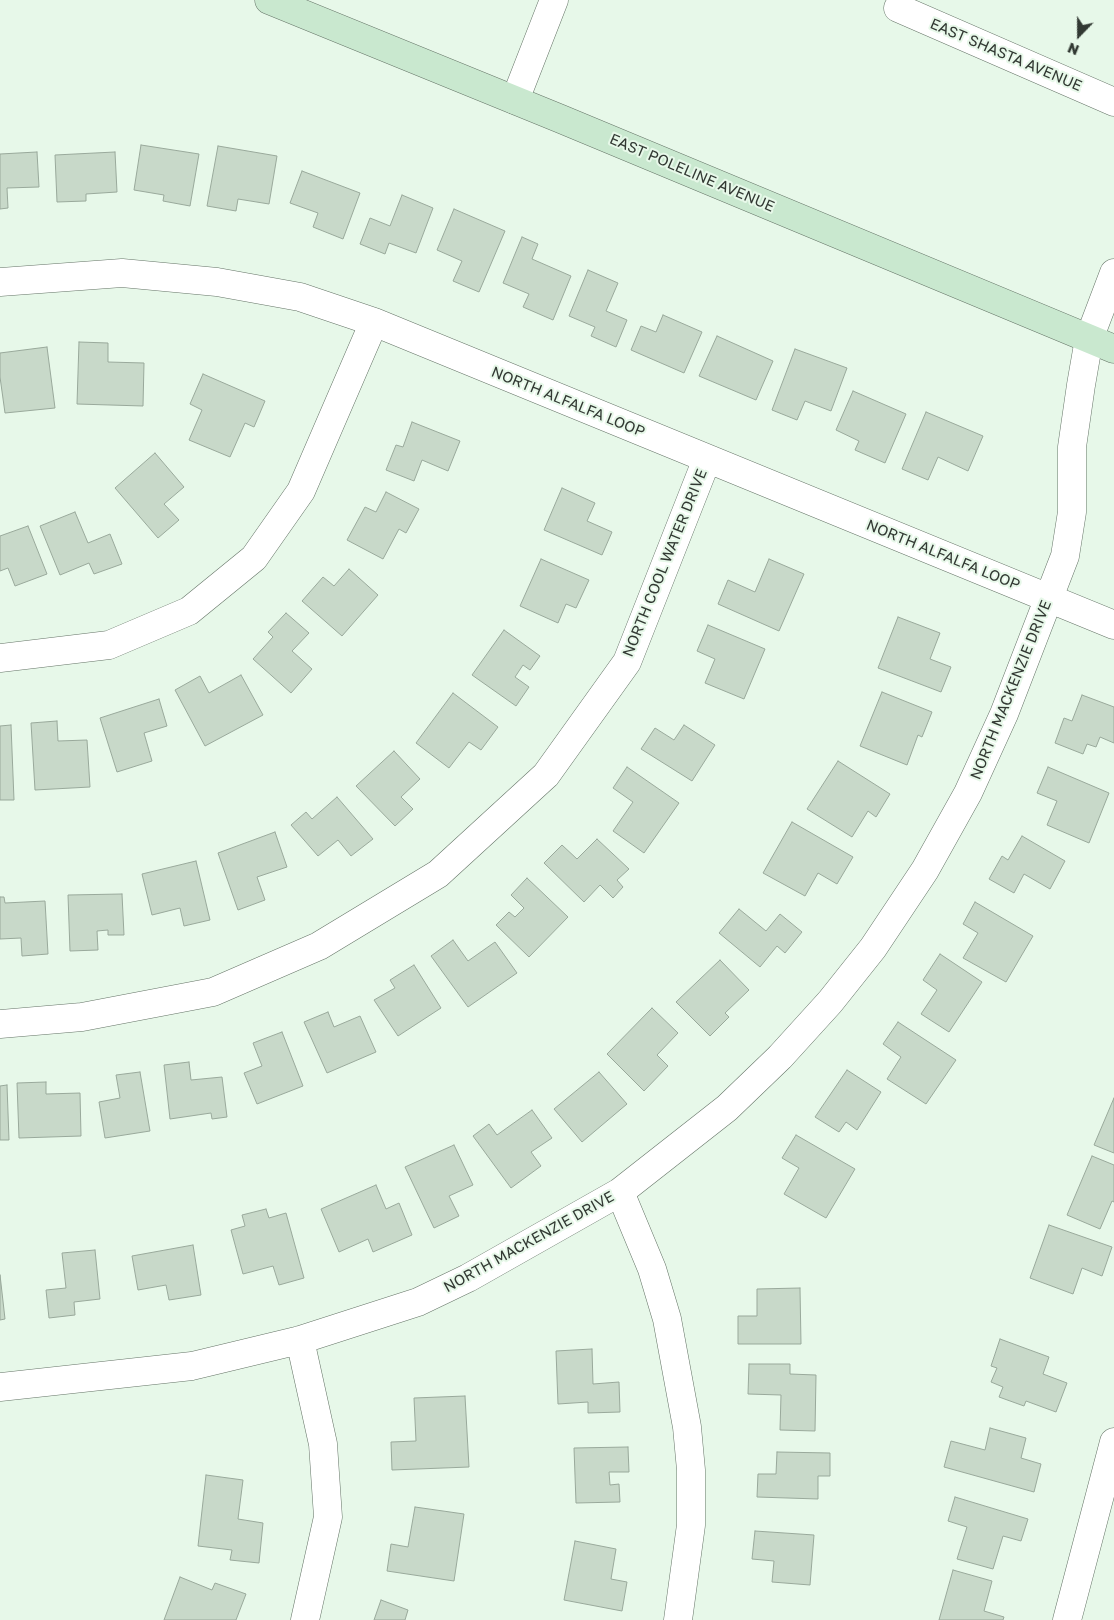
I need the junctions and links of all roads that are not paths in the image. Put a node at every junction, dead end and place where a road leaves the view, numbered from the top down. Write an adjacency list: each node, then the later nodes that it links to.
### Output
1 (269, 0): 4 (main road, EAST POLELINE AVENUE)
2 (554, 0): 4 (street)
3 (898, 8): 5 (street, EAST SHASTA AVENUE)
4 (515, 100): 9 (main road, EAST POLELINE AVENUE)
5 (1114, 102)
6 (1114, 273): 9 (street, NORTH MACKENZIE DRIVE)
7 (0, 282): 8 (street, NORTH ALFALFA LOOP)
8 (374, 322): 11 (street, NORTH ALFALFA LOOP); 14 (street)
9 (1089, 339): 10 (main road, EAST POLELINE AVENUE); 12 (street, NORTH MACKENZIE DRIVE)
10 (1114, 349)
11 (707, 459): 12 (street, NORTH ALFALFA LOOP); 15 (street, NORTH COOL WATER DRIVE)
12 (1048, 598): 13 (street, NORTH ALFALFA LOOP); 16 (street, NORTH MACKENZIE DRIVE)
13 (1114, 625)
14 (0, 658)
15 (0, 1024)
16 (620, 1192): 17 (street, NORTH MACKENZIE DRIVE); 21 (street)
17 (300, 1340): 18 (street, NORTH MACKENZIE DRIVE); 20 (street)
18 (0, 1387)
19 (1114, 1442): 22 (street)
20 (305, 1620)
21 (678, 1620)
22 (1067, 1620)

